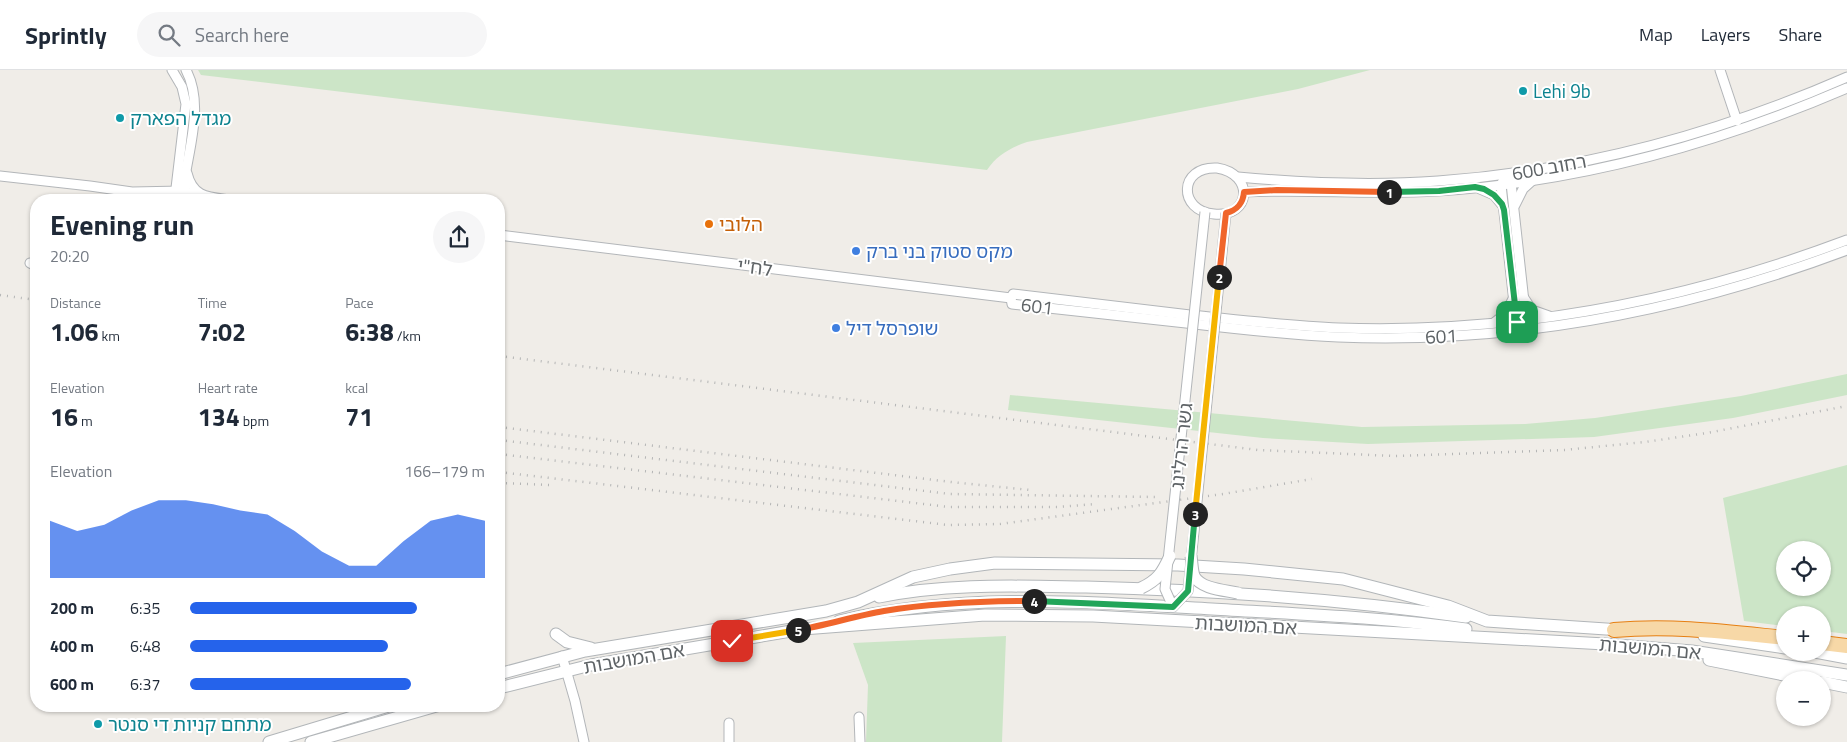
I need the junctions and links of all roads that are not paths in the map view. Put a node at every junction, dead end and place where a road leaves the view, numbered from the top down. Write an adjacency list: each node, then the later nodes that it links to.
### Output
1 (172, 70): 12 (street)
2 (186, 70): 7 (street)
3 (1720, 70): 6 (street)
4 (1847, 77): 6 (street, רחוב 600)
5 (1847, 88): 11 (street, רחוב 600)
6 (1737, 121): 8 (street, רחוב 600)
7 (187, 161): 21 (street); 23 (street)
8 (1505, 174): 13 (street); 15 (street, רחוב 600)
9 (0, 176): 16 (street)
10 (1238, 178): 15 (street, רחוב 600); 18 (street); 25 (street)
11 (1535, 179): 13 (street, רחוב 600); 24 (street)
12 (178, 180): 17 (street); 22 (street)
13 (1506, 184): 14 (street, רחוב 600); 24 (street)
14 (1475, 187): 15 (street, רחוב 600); 24 (street)
15 (1405, 188): 18 (street, רחוב 600)
16 (132, 192): 17 (street); 19 (street)
17 (163, 192): 20 (street)
18 (1244, 192): 26 (street)
19 (136, 194)
20 (172, 194)
21 (182, 194)
22 (182, 194)
23 (200, 194)
24 (1509, 210): 30 (street)
25 (1205, 212): 26 (street); 36 (street, גשר הרלינג, bridge)
26 (1226, 213): 37 (street, גשר הרלינג, bridge)
27 (505, 236): 31 (street, לח"י)
28 (1847, 240): 32 (street, 601)
29 (1847, 250): 35 (street, 601)
30 (1519, 297): 32 (street); 33 (street); 34 (street)
31 (1011, 298): 34 (street, 601); 35 (street, 601)
32 (1551, 317): 33 (street, 601)
33 (1521, 321): 34 (street, 601); 35 (street)
34 (1490, 324)
35 (1524, 330)
36 (1170, 556): 38 (main road, bridge); 39 (street, גשר הרלינג, bridge)
37 (1191, 556): 40 (street, גשר הרלינג, bridge); 41 (main road, bridge)
38 (1140, 588): 39 (main road); 42 (main road)
39 (1165, 589): 40 (main road); 43 (street, bridge)
40 (1188, 591): 41 (main road, bridge); 43 (street, bridge)
41 (1238, 593): 44 (main road)
42 (858, 602): 44 (main road, אם המושבות); 53 (main road, אם המושבות)
43 (1173, 607): 45 (main road); 49 (main road)
44 (1487, 620): 46 (main road, אם המושבות)
45 (803, 629): 49 (main road, אם המושבות); 58 (main road, אם המושבות)
46 (1614, 630): 48 (highway); 52 (main road, אם המושבות)
47 (556, 634): 53 (main road)
48 (1776, 637)
49 (1518, 639): 54 (main road, אם המושבות)
50 (1831, 643): 51 (highway)
51 (1847, 646)
52 (1776, 647)
53 (600, 648): 56 (main road, אם המושבות)
54 (1668, 649): 60 (main road); 61 (main road, אם המושבות)
55 (1831, 655): 57 (main road)
56 (562, 656): 58 (street); 59 (main road, אם המושבות)
57 (1847, 658)
58 (566, 670): 63 (main road, אם המושבות); 71 (street)
59 (505, 672)
60 (1776, 673)
61 (1847, 675)
62 (1831, 684): 64 (main road)
63 (505, 686)
64 (1847, 687)
65 (369, 712): 69 (main road)
66 (416, 712): 70 (main road)
67 (860, 717): 73 (street)
68 (729, 723): 72 (street)
69 (270, 742)
70 (311, 742)
71 (584, 742)
72 (729, 742)
73 (860, 742)

